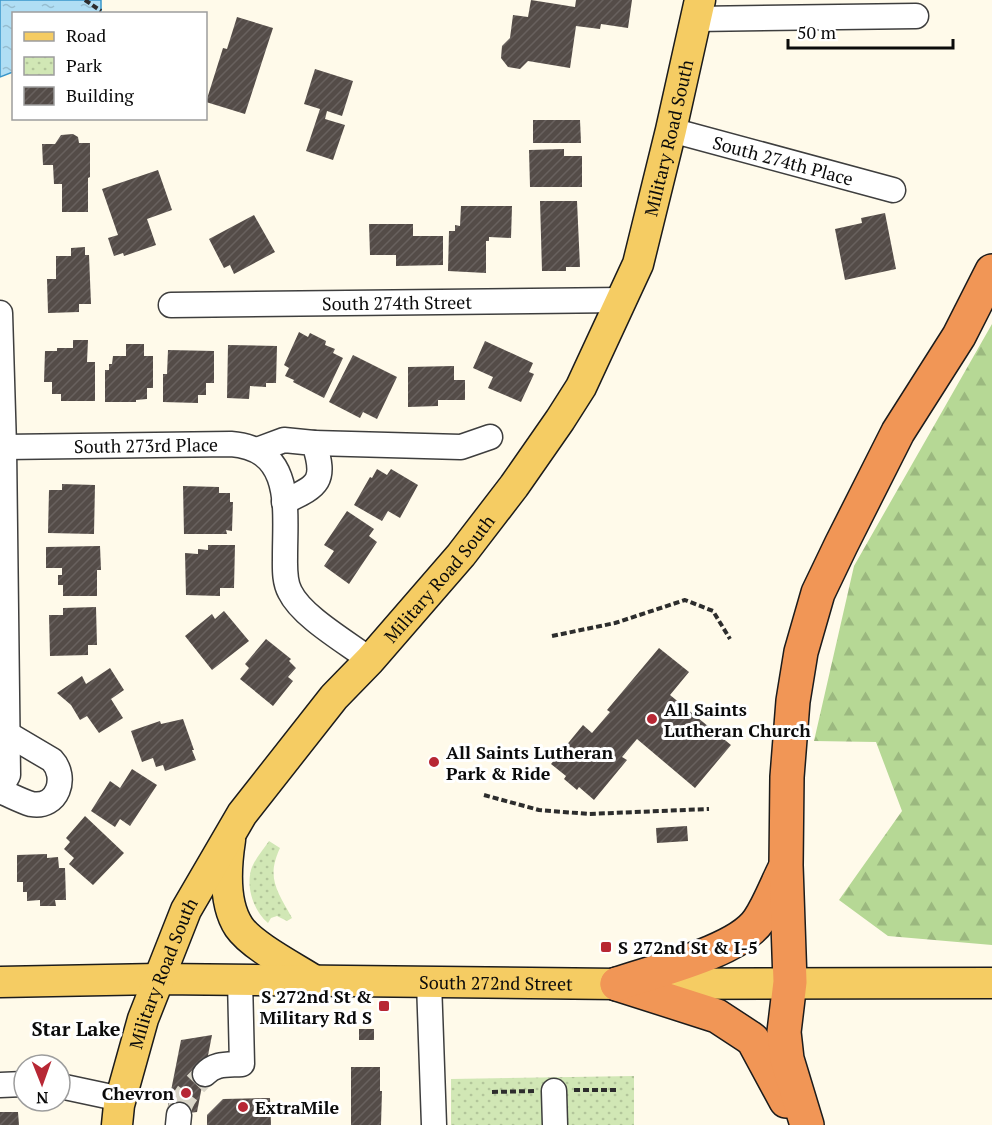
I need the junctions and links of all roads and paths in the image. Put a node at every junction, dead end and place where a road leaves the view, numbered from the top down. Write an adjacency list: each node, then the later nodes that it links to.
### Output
1 (85, 0): 3 (path)
2 (698, 9): 4 (street); 5 (main road, Military Road South)
3 (101, 10)
4 (916, 16)
5 (671, 130): 6 (street, South 274th Place); 8 (main road, Military Road South)
6 (893, 189)
7 (992, 272): 24 (highway)
8 (623, 300): 9 (street, South 274th Street); 18 (main road, Military Road South)
9 (171, 305)
10 (0, 313): 13 (street)
11 (490, 438): 12 (street)
12 (314, 444): 14 (street); 15 (street)
13 (4, 447): 14 (street, South 273rd Place); 19 (street)
14 (257, 450): 15 (street)
15 (284, 502): 18 (street)
16 (552, 636): 17 (path)
17 (730, 639)
18 (370, 660): 23 (main road, Military Road South)
19 (8, 734): 20 (street); 20 (street)
20 (3, 785)
21 (484, 795): 22 (path)
22 (709, 809)
23 (231, 833): 25 (main road, Military Road South); 27 (main road)
24 (786, 865): 30 (highway); 32 (highway)
25 (158, 980): 26 (main road, South 272nd Street); 28 (main road, South 272nd Street); 38 (main road, Military Road South)
26 (240, 980): 27 (main road, South 272nd Street); 33 (street)
27 (315, 981): 29 (main road, South 272nd Street)
28 (0, 982)
29 (429, 982): 32 (main road, South 272nd Street); 39 (street)
30 (790, 982): 31 (main road, South 272nd Street); 32 (main road, South 272nd Street); 42 (highway)
31 (992, 982)
32 (617, 984): 41 (highway)
33 (205, 1074)
34 (618, 1090): 36 (path)
35 (72, 1091): 38 (street)
36 (554, 1091): 37 (path); 40 (street)
37 (492, 1092)
38 (119, 1112)
39 (434, 1125)
40 (555, 1125)
41 (799, 1125)
42 (807, 1125)

